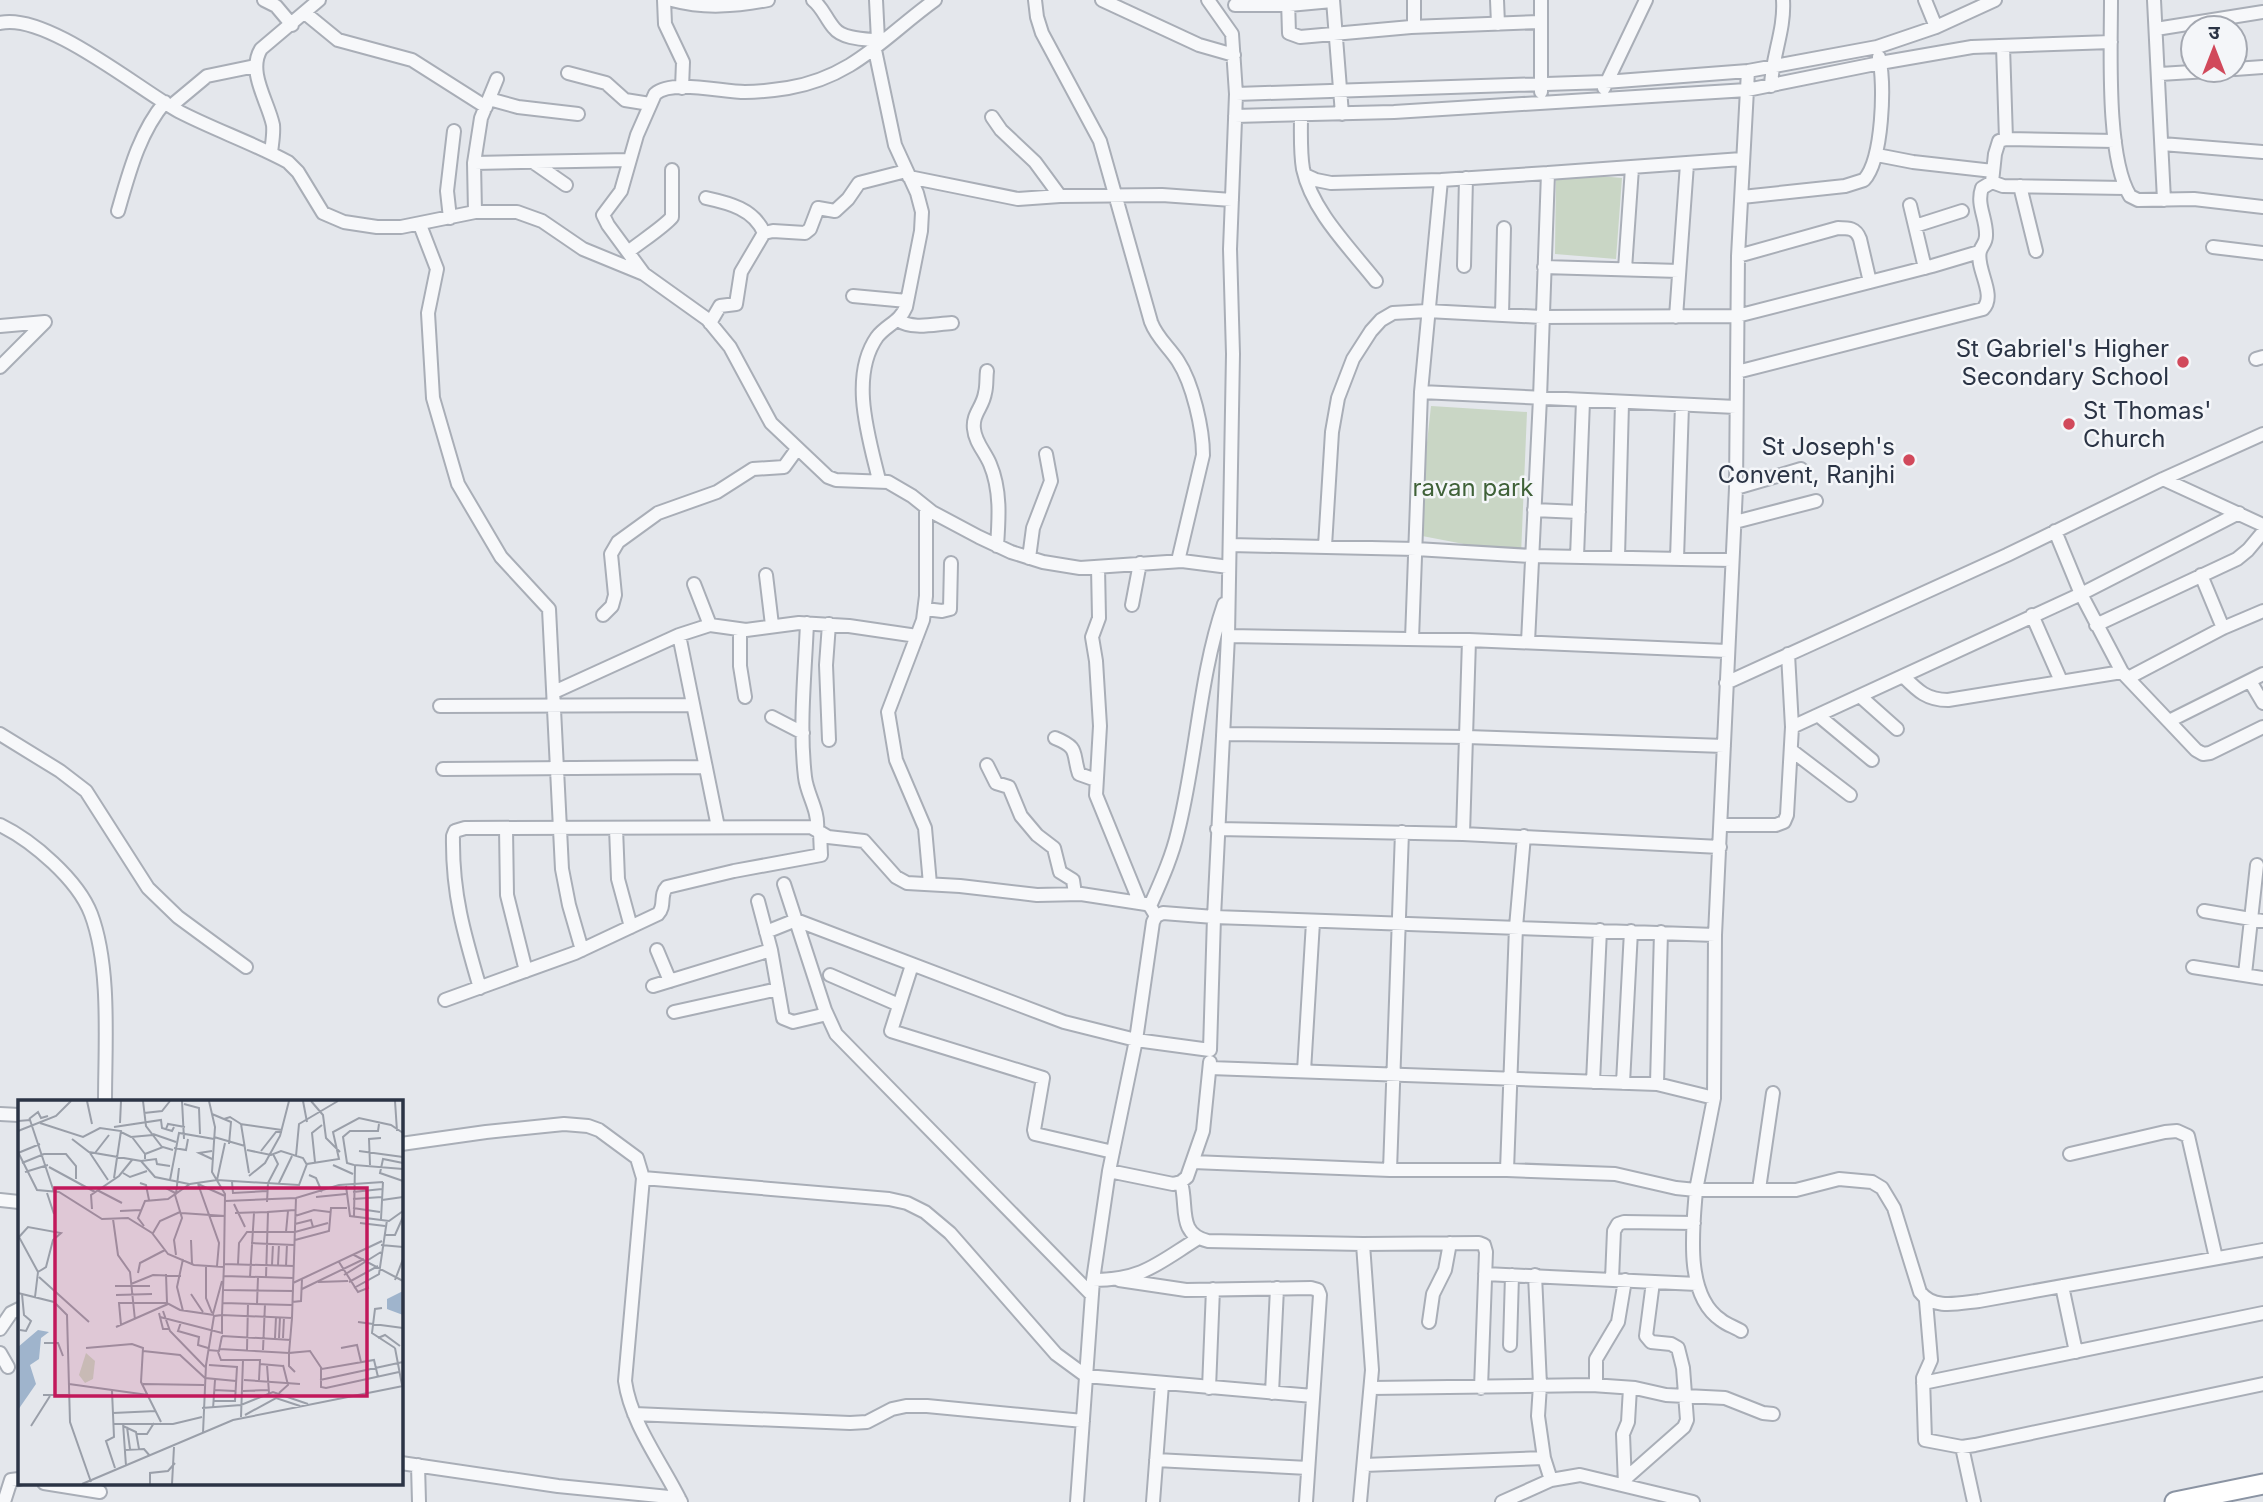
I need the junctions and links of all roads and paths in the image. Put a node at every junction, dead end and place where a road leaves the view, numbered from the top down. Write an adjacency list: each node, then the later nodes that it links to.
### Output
1 (264, 0): 29 (street)
2 (319, 0): 25 (street)
3 (664, 0): 52 (street)
4 (672, 0): 5 (street)
5 (768, 0)
6 (813, 0): 36 (street)
7 (876, 0): 36 (street)
8 (935, 0): 36 (street)
9 (1035, 0): 94 (street)
10 (1102, 0): 39 (street)
11 (1208, 0): 34 (street)
12 (1332, 0): 23 (street); 33 (street)
13 (1414, 0): 30 (street)
14 (1497, 0): 28 (street)
15 (1541, 0): 26 (street)
16 (1646, 0): 48 (street)
17 (1783, 0): 42 (street)
18 (1925, 0): 31 (street)
19 (1995, 0): 31 (street)
20 (2111, 0): 35 (street)
21 (2154, 0): 32 (street)
22 (1235, 2): 23 (street); 34 (street)
23 (1289, 2): 33 (street)
24 (2263, 12): 32 (street)
25 (305, 13): 29 (street); 59 (street)
26 (1540, 22): 28 (street); 49 (street)
27 (0, 23): 61 (street)
28 (1498, 24): 30 (street)
29 (292, 25): 41 (street)
30 (1414, 27): 33 (street)
31 (1936, 27): 38 (street)
32 (2156, 29): 46 (street)
33 (1336, 32): 56 (street)
34 (1231, 34): 39 (street)
35 (2111, 43): 37 (street); 73 (street)
36 (879, 44): 52 (street); 86 (street)
37 (2003, 46): 40 (street); 72 (street)
38 (1877, 47): 40 (street); 42 (street)
39 (1234, 55): 57 (street)
40 (1880, 63): 51 (street); 77 (street)
41 (255, 66): 61 (street); 76 (street)
42 (1771, 66): 43 (street); 51 (street)
43 (1748, 71): 48 (street); 55 (street)
44 (568, 73): 62 (street)
45 (2179, 73): 46 (street)
46 (2160, 74): 74 (street)
47 (497, 79): 59 (street)
48 (1605, 82): 49 (street); 58 (street)
49 (1540, 84): 50 (street); 60 (street)
50 (1482, 86): 53 (street); 63 (street)
51 (1771, 86): 55 (street)
52 (682, 88): 62 (street)
53 (1437, 88): 54 (street); 64 (street)
54 (1394, 90): 56 (street); 65 (street)
55 (1748, 90): 58 (street); 78 (street)
56 (1340, 92): 57 (street); 67 (street)
57 (1236, 94): 69 (street)
58 (1602, 99): 60 (street)
59 (487, 103): 66 (street); 81 (street)
60 (1541, 103): 63 (street)
61 (168, 104): 76 (street); 102 (street)
62 (650, 104): 79 (street)
63 (1483, 107): 64 (street)
64 (1438, 109): 65 (street)
65 (1394, 112): 67 (street)
66 (578, 114)
67 (1342, 114): 68 (street)
68 (1301, 115): 69 (street); 87 (street)
69 (1235, 116): 98 (street)
70 (992, 117): 95 (street)
71 (454, 131): 105 (street)
72 (2006, 139): 73 (street); 88 (street)
73 (2115, 141): 93 (street)
74 (2162, 144): 75 (street); 99 (street)
75 (2263, 152)
76 (271, 153): 106 (street)
77 (1877, 155): 88 (street); 96 (street)
78 (1742, 159): 82 (street); 96 (street)
79 (629, 160): 80 (street); 112 (street)
80 (532, 162): 81 (street); 91 (street)
81 (474, 163): 104 (street)
82 (1688, 163): 83 (street); 120 (street)
83 (1632, 168): 85 (street); 119 (street)
84 (672, 170): 112 (street)
85 (1548, 173): 89 (street); 117 (street)
86 (907, 174): 95 (street); 109 (street); 125 (street)
87 (1305, 175): 90 (street); 122 (street)
88 (1992, 177): 92 (street); 113 (street)
89 (1466, 178): 90 (street); 116 (street)
90 (1441, 180): 126 (street)
91 (566, 185)
92 (2020, 186): 93 (street); 111 (street)
93 (2125, 188): 99 (street)
94 (1117, 195): 95 (street); 98 (street); 170 (street)
95 (1060, 196)
96 (1742, 197): 115 (street)
97 (706, 198): 109 (street)
98 (1232, 200): 160 (street)
99 (2164, 200): 101 (street)
100 (1910, 205): 107 (street)
101 (2263, 207)
102 (118, 211)
103 (1962, 211): 107 (street)
104 (475, 212): 105 (street); 121 (street)
105 (450, 218): 106 (street)
106 (420, 225): 208 (street)
107 (1915, 226): 118 (street)
108 (1504, 228): 127 (street)
109 (764, 233): 132 (street)
110 (2213, 247): 114 (street)
111 (2036, 251)
112 (628, 252): 121 (street)
113 (1979, 252): 118 (street); 137 (street)
114 (2263, 253)
115 (1738, 256): 123 (street); 128 (street)
116 (1464, 266)
117 (1544, 267): 119 (street); 129 (street)
118 (1925, 268): 123 (street)
119 (1625, 270): 120 (street)
120 (1679, 271): 130 (street)
121 (644, 274): 132 (street)
122 (1376, 281)
123 (1870, 282): 128 (street)
124 (853, 296): 125 (street)
125 (907, 301): 131 (street)
126 (1427, 311): 127 (street); 138 (street); 162 (street)
127 (1502, 316): 129 (street)
128 (1737, 316): 130 (street); 137 (street)
129 (1542, 317): 130 (street); 139 (street)
130 (1676, 317)
131 (898, 320): 133 (street); 149 (street)
132 (710, 323): 145 (street)
133 (952, 323)
134 (0, 326): 135 (street)
135 (0, 367)
136 (987, 371): 161 (street)
137 (1737, 372): 143 (street)
138 (1421, 392): 139 (street); 163 (street)
139 (1540, 397): 140 (street); 153 (street)
140 (1583, 401): 141 (street); 154 (street)
141 (1622, 403): 142 (street); 166 (street)
142 (1682, 405): 143 (street); 168 (street)
143 (1736, 407): 150 (street)
144 (2263, 434): 148 (street)
145 (797, 449): 149 (street); 183 (street)
146 (1046, 454): 167 (street)
147 (1801, 469): 150 (street)
148 (2163, 479): 155 (street); 158 (street)
149 (879, 481): 152 (street)
150 (1736, 488): 156 (street)
151 (1816, 501): 156 (street)
152 (926, 508): 161 (street); 181 (street)
153 (1534, 510): 154 (street); 164 (street)
154 (1578, 512): 165 (street)
155 (2239, 513): 157 (street); 179 (street)
156 (1734, 522): 169 (street)
157 (2263, 525)
158 (2055, 531): 179 (street); 199 (street)
159 (2263, 533): 176 (street)
160 (1230, 545): 162 (street); 174 (street)
161 (997, 546): 167 (street)
162 (1325, 546): 163 (street)
163 (1416, 549): 164 (street); 195 (street)
164 (1532, 556): 165 (street); 197 (street)
165 (1577, 557): 166 (street)
166 (1618, 557): 168 (street)
167 (1029, 558): 173 (street)
168 (1678, 559): 169 (street)
169 (1732, 560): 198 (street)
170 (1178, 561): 172 (street); 174 (street)
171 (951, 563): 181 (street)
172 (1140, 563): 173 (street); 180 (street)
173 (1098, 566): 231 (street)
174 (1229, 568): 178 (street)
175 (766, 575): 188 (street)
176 (2201, 575): 189 (street); 190 (street)
177 (694, 584): 187 (street)
178 (1228, 590): 194 (street); 250 (street)
179 (2081, 594): 184 (street); 189 (street)
180 (1132, 605)
181 (925, 609): 193 (street)
182 (2263, 611): 190 (street)
183 (603, 615)
184 (2032, 615): 202 (street); 203 (street)
185 (807, 623): 186 (street); 188 (street); 218 (street)
186 (829, 624): 193 (street); 223 (street)
187 (710, 625): 191 (street); 192 (street)
188 (772, 625): 191 (street)
189 (2096, 625): 201 (street)
190 (2223, 628): 201 (street)
191 (740, 630): 206 (street)
192 (679, 635): 208 (street); 210 (street)
193 (917, 636): 247 (street)
194 (1227, 636): 195 (street); 220 (street)
195 (1412, 639): 196 (street)
196 (1469, 639): 197 (street); 221 (street)
197 (1528, 642): 198 (street)
198 (1727, 651): 205 (street)
199 (1788, 654): 205 (street); 215 (street)
200 (2263, 674): 204 (street)
201 (2125, 675): 203 (street); 214 (street)
202 (1904, 677): 203 (street); 207 (street)
203 (2061, 681)
204 (2250, 681): 209 (street); 214 (street)
205 (1726, 683): 224 (street)
206 (745, 697)
207 (1861, 697): 212 (street); 217 (street)
208 (554, 699): 210 (street); 211 (street); 229 (street)
209 (2263, 703)
210 (693, 705): 228 (street)
211 (440, 706)
212 (1819, 716): 215 (street); 226 (street)
213 (772, 717): 218 (street)
214 (2169, 721): 216 (street)
215 (1792, 727): 225 (street)
216 (2263, 727)
217 (1897, 729)
218 (803, 733): 240 (street)
219 (0, 734): 268 (street)
220 (1223, 734): 221 (street); 239 (street)
221 (1467, 737): 224 (street); 242 (street)
222 (1055, 738): 231 (street)
223 (829, 740)
224 (1724, 746): 234 (street)
225 (1791, 750): 232 (street); 234 (street)
226 (1872, 760)
227 (987, 765): 248 (street)
228 (706, 767): 229 (street); 235 (street)
229 (556, 768): 230 (street); 238 (street)
230 (443, 769)
231 (1096, 780): 250 (street)
232 (1850, 795)
233 (0, 825): 293 (street)
234 (1721, 825): 244 (street)
235 (718, 827): 237 (street); 240 (street)
236 (506, 828): 238 (street); 270 (street); 276 (street)
237 (616, 828): 238 (street); 257 (street)
238 (560, 829): 264 (street)
239 (1217, 829): 241 (street); 252 (street)
240 (819, 831): 247 (street); 257 (street)
241 (1402, 832): 242 (street); 256 (street)
242 (1463, 834): 243 (street)
243 (1524, 836): 244 (street); 258 (street)
244 (1720, 847): 263 (street)
245 (2257, 865): 254 (street)
246 (784, 884): 253 (street)
247 (930, 884): 248 (street)
248 (1075, 894): 250 (street)
249 (758, 901): 261 (street)
250 (1148, 908): 252 (street); 282 (street)
251 (2204, 911): 254 (street)
252 (1214, 918): 255 (street); 283 (street)
253 (796, 920): 261 (street); 267 (street); 281 (street)
254 (2256, 920): 271 (street)
255 (1313, 922): 256 (street); 285 (street)
256 (1399, 923): 258 (street); 286 (street)
257 (631, 927): 264 (street)
258 (1516, 927): 259 (street); 287 (street)
259 (1600, 930): 260 (street); 288 (street)
260 (1631, 931): 262 (street); 289 (street)
261 (766, 932): 266 (street)
262 (1661, 932): 263 (street); 290 (street)
263 (1715, 935): 292 (street)
264 (582, 950): 270 (street)
265 (657, 950): 274 (street)
266 (771, 950): 274 (street); 277 (street)
267 (912, 965): 279 (street); 282 (street)
268 (246, 967)
269 (2193, 967): 271 (street)
270 (526, 971): 276 (street)
271 (2245, 974): 273 (street)
272 (830, 975): 279 (street)
273 (2263, 978)
274 (670, 981): 275 (street)
275 (653, 986)
276 (480, 988): 278 (street)
277 (778, 989): 280 (street); 281 (street)
278 (445, 1000)
279 (899, 1005): 297 (street)
280 (674, 1013)
281 (827, 1014): 327 (street)
282 (1136, 1040): 283 (street); 297 (street)
283 (1210, 1050): 284 (street)
284 (1210, 1068): 285 (street); 299 (street)
285 (1304, 1071): 286 (street)
286 (1393, 1074): 287 (street); 300 (street)
287 (1510, 1079): 288 (street); 301 (street)
288 (1593, 1082): 289 (street)
289 (1623, 1083): 290 (street)
290 (1657, 1084): 292 (street)
291 (1773, 1093): 305 (street)
292 (1714, 1098): 306 (street)
293 (105, 1100)
294 (0, 1114): 295 (street)
295 (18, 1115)
296 (402, 1144): 303 (street)
297 (1114, 1152): 302 (street)
298 (2070, 1154): 314 (street)
299 (1193, 1162): 300 (street); 304 (street)
300 (1391, 1170): 301 (street)
301 (1507, 1170): 306 (street)
302 (1110, 1171): 304 (street); 319 (street)
303 (643, 1178): 338 (street); 351 (street)
304 (1181, 1182): 310 (street)
305 (1759, 1189): 306 (street); 328 (street)
306 (1696, 1190): 309 (street)
307 (0, 1200): 308 (street)
308 (18, 1202)
309 (1694, 1223): 318 (street); 323 (street)
310 (1197, 1239): 312 (street); 320 (street)
311 (1450, 1243): 312 (street); 315 (street); 331 (street)
312 (1363, 1244): 345 (street)
313 (2263, 1250): 314 (street)
314 (2216, 1258): 324 (street)
315 (1485, 1274): 316 (street); 346 (street)
316 (1512, 1275): 317 (street); 334 (street)
317 (1535, 1275): 318 (street); 342 (street)
318 (1612, 1279): 321 (street)
319 (1093, 1280): 320 (street); 327 (street)
320 (1119, 1280): 326 (street)
321 (1625, 1280): 322 (street); 343 (street)
322 (1653, 1282): 323 (street); 350 (street)
323 (1697, 1284): 333 (street)
324 (2062, 1286): 328 (street); 335 (street)
325 (1277, 1288): 326 (street); 348 (street); 349 (street)
326 (1213, 1289): 344 (street)
327 (1092, 1295): 338 (street)
328 (1926, 1301): 339 (street)
329 (18, 1310): 332 (street)
330 (2263, 1313): 335 (street)
331 (1429, 1322)
332 (0, 1329)
333 (1741, 1331)
334 (1510, 1345)
335 (2076, 1352): 339 (street)
336 (0, 1353): 337 (street)
337 (8, 1367)
338 (1086, 1376): 340 (street); 353 (street)
339 (1923, 1383): 354 (street)
340 (1162, 1384): 344 (street); 356 (street)
341 (2263, 1384): 354 (street)
342 (1540, 1385): 343 (street); 346 (street); 355 (street)
343 (1596, 1385): 347 (street)
344 (1209, 1388): 348 (street)
345 (1371, 1388): 346 (street); 359 (street)
346 (1480, 1388)
347 (1630, 1388): 350 (street); 363 (street)
348 (1272, 1393): 349 (street)
349 (1313, 1396): 360 (street)
350 (1685, 1396): 352 (street); 363 (street)
351 (634, 1414): 353 (street); 367 (street)
352 (1773, 1414)
353 (1083, 1421): 370 (street)
354 (1962, 1447): 376 (street)
355 (1544, 1458): 359 (street); 362 (street)
356 (1156, 1460): 360 (street); 371 (street)
357 (402, 1463): 358 (street)
358 (418, 1465): 367 (street); 369 (street)
359 (1364, 1465): 373 (street)
360 (1308, 1468): 372 (street)
361 (18, 1479): 368 (street)
362 (1551, 1480): 363 (street); 374 (street)
363 (1625, 1483): 375 (street)
364 (2263, 1483): 377 (highway)
365 (50, 1484): 366 (street)
366 (100, 1492)
367 (680, 1500)
368 (4, 1502)
369 (419, 1502)
370 (1077, 1502)
371 (1153, 1502)
372 (1306, 1502)
373 (1360, 1502)
374 (1502, 1502)
375 (1693, 1502)
376 (1974, 1502)
377 (2175, 1502)

